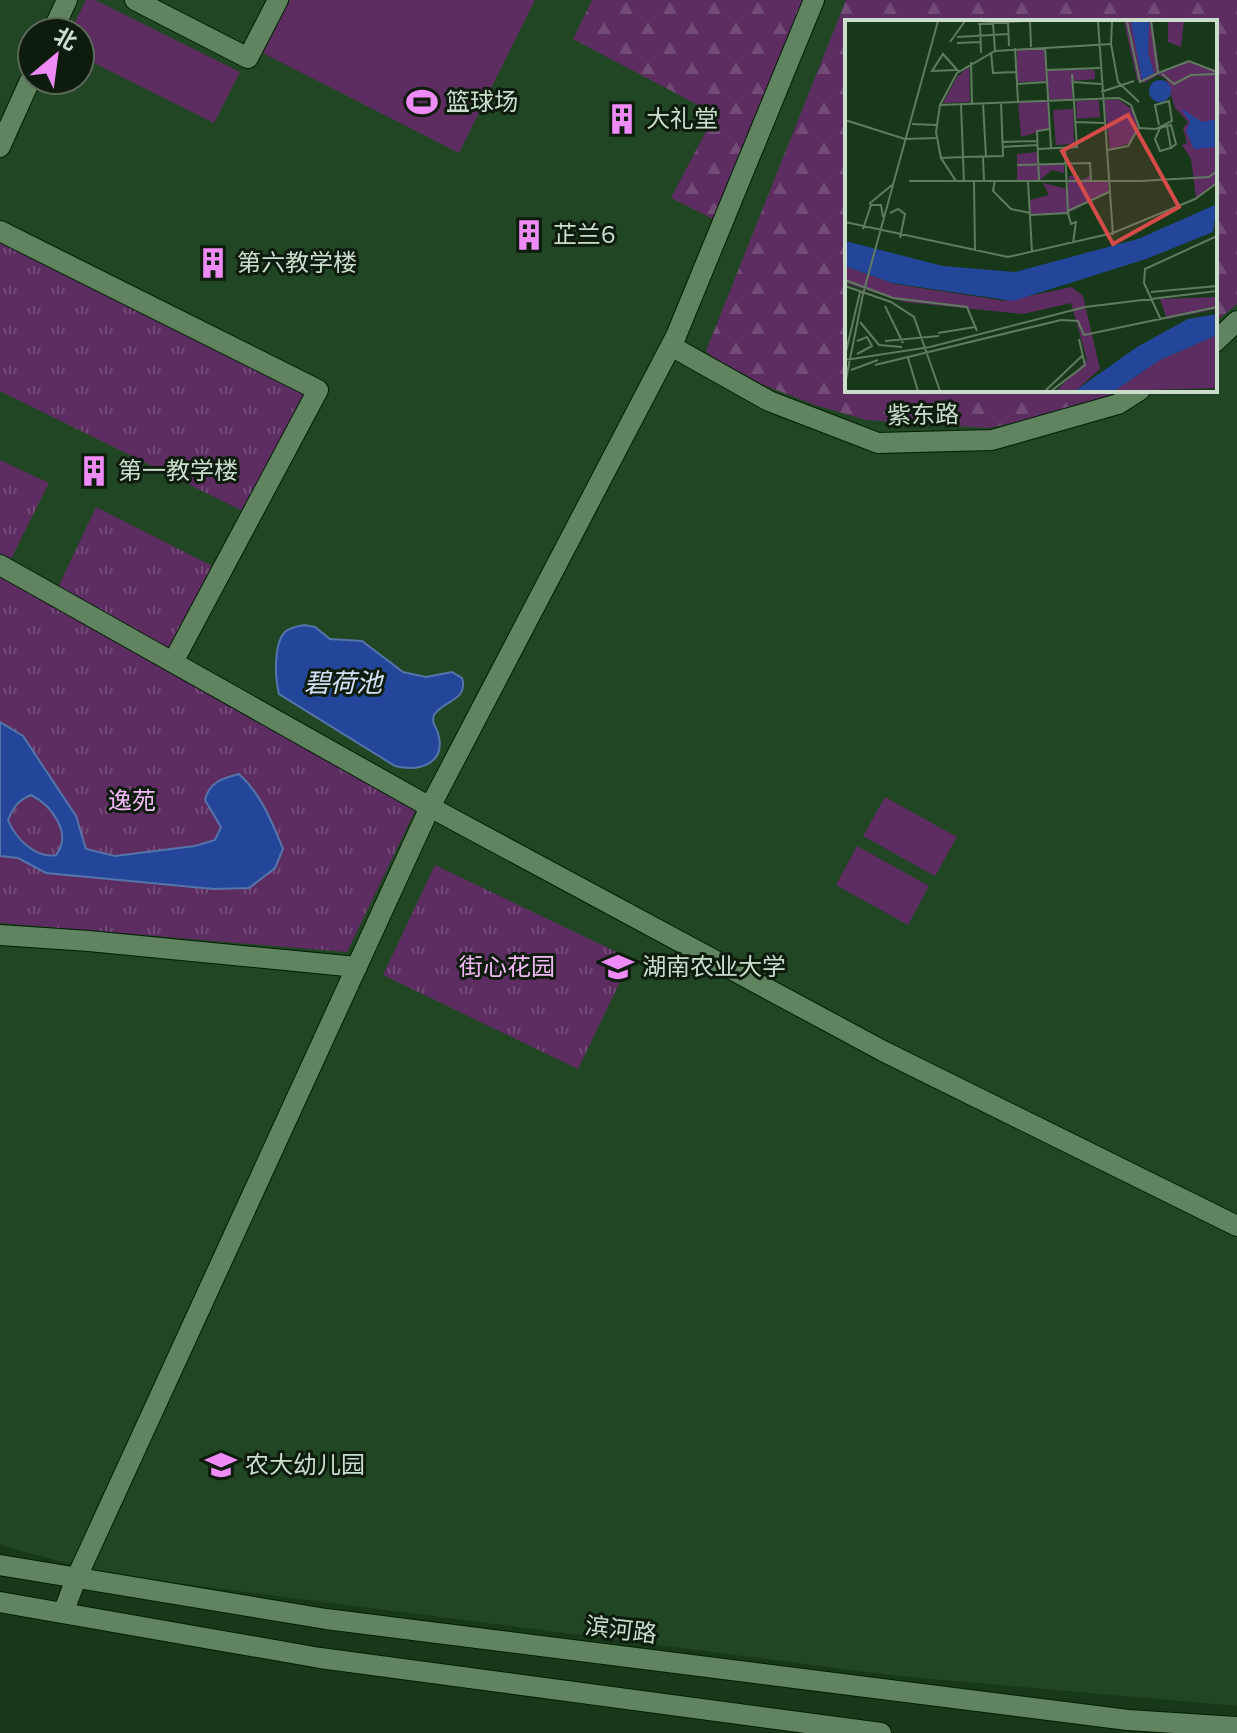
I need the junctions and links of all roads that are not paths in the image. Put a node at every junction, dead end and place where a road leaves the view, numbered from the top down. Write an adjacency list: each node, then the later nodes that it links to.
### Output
1 (135, 0): 2 (street)
2 (278, 0)
3 (814, 0): 9 (street)
4 (23, 96): 5 (street)
5 (0, 147)
6 (0, 231): 12 (street)
7 (1237, 321): 8 (street)
8 (1217, 340)
9 (671, 346): 10 (street, 紫东路); 13 (street)
10 (1137, 392)
11 (0, 565): 12 (street)
12 (173, 662): 13 (street)
13 (430, 807): 15 (street); 16 (street)
14 (0, 935): 15 (street)
15 (357, 967): 18 (street)
16 (1237, 1226)
17 (0, 1565): 18 (street, 滨河路)
18 (76, 1579): 20 (street); 21 (street, 滨河路)
19 (0, 1602): 20 (street)
20 (63, 1613): 22 (street)
21 (1237, 1727)
22 (881, 1733)

